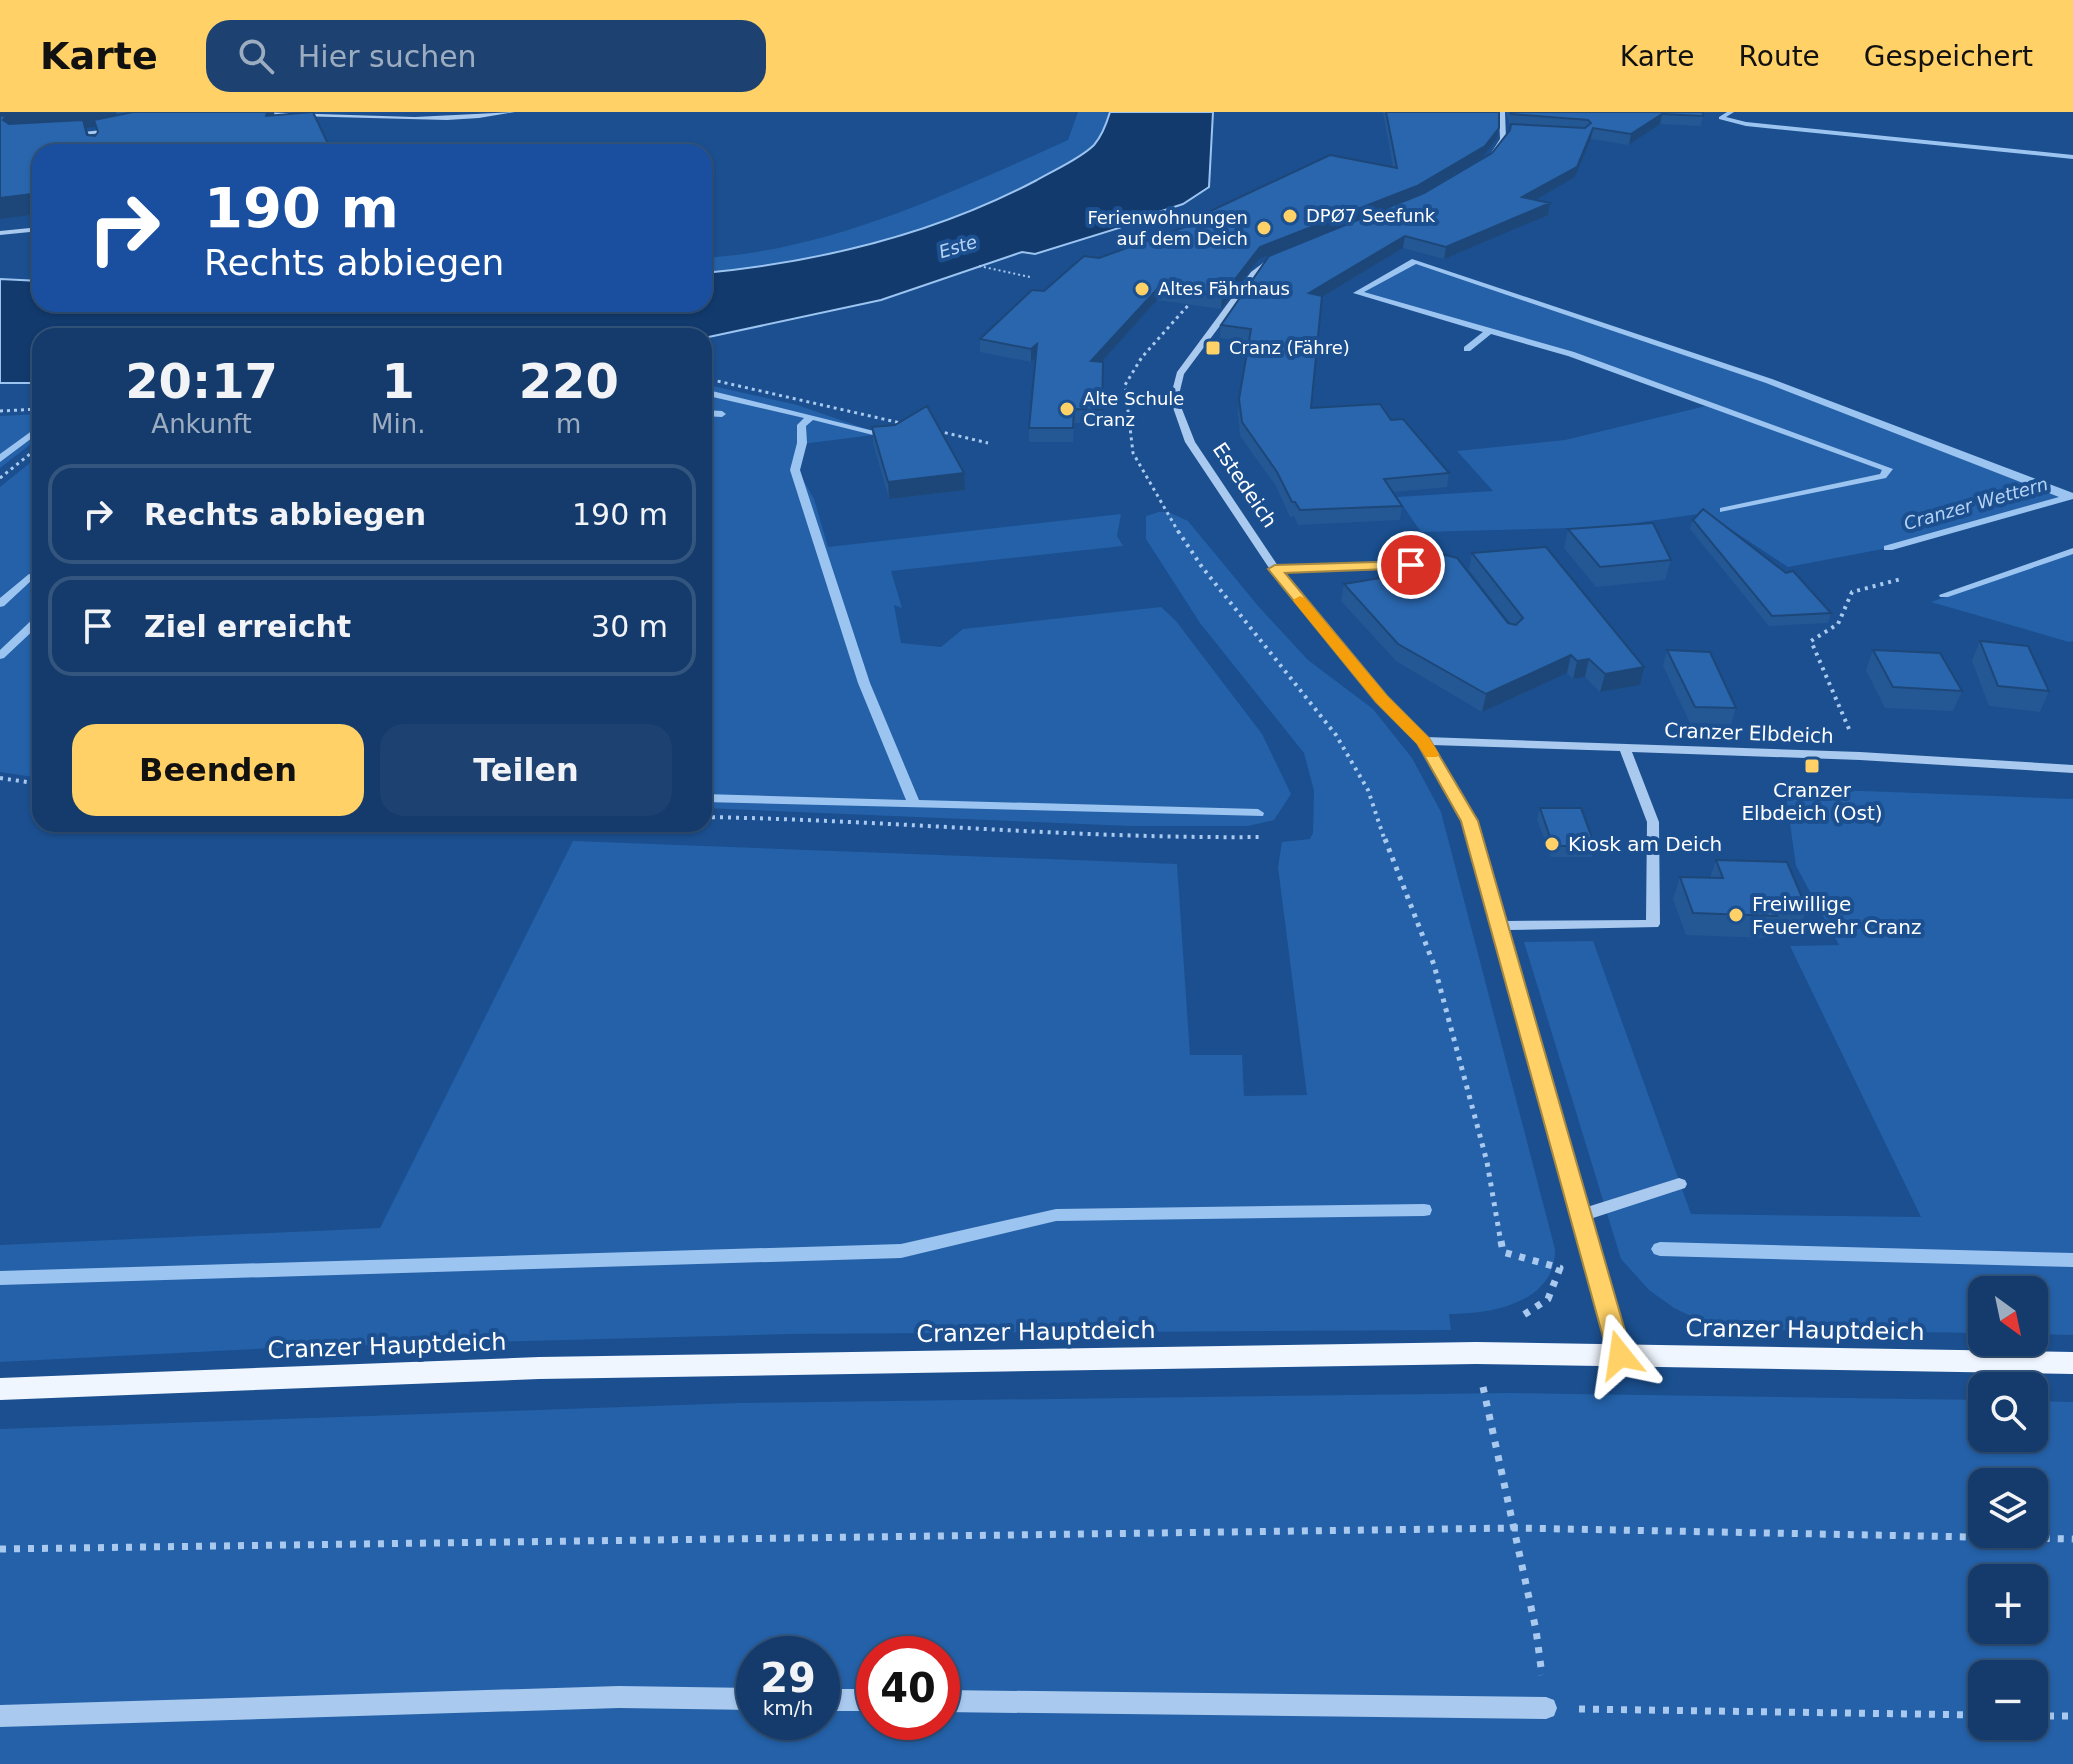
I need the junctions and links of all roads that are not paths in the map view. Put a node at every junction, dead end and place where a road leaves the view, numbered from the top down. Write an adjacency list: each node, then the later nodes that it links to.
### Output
1 (512, 112): 3 (street)
2 (1502, 112): 4 (street)
3 (246, 113)
4 (1503, 129): 6 (street); 10 (street)
5 (113, 130): 7 (street)
6 (1519, 130)
7 (102, 132): 8 (street); 9 (street)
8 (61, 134)
9 (95, 139)
10 (1487, 160)
11 (32, 230): 12 (street)
12 (0, 233)
13 (1282, 254): 15 (street, Estedeich)
14 (1422, 565): 15 (street)
15 (1275, 569): 16 (street, Estedeich)
16 (1423, 741): 17 (street, Cranzer Elbdeich); 19 (street, Estedeich)
17 (1625, 749): 18 (street, Cranzer Elbdeich); 19 (street)
18 (2073, 769)
19 (1497, 926): 21 (street, Estedeich)
20 (1679, 1184): 21 (street)
21 (1582, 1215): 22 (street, Estedeich)
22 (1620, 1355): 23 (main road, Cranzer Hauptdeich); 24 (main road, Cranzer Hauptdeich)
23 (2073, 1363)
24 (0, 1389)
25 (736, 1699): 28 (street)
26 (960, 1701): 27 (street)
27 (1546, 1708)
28 (0, 1716)

